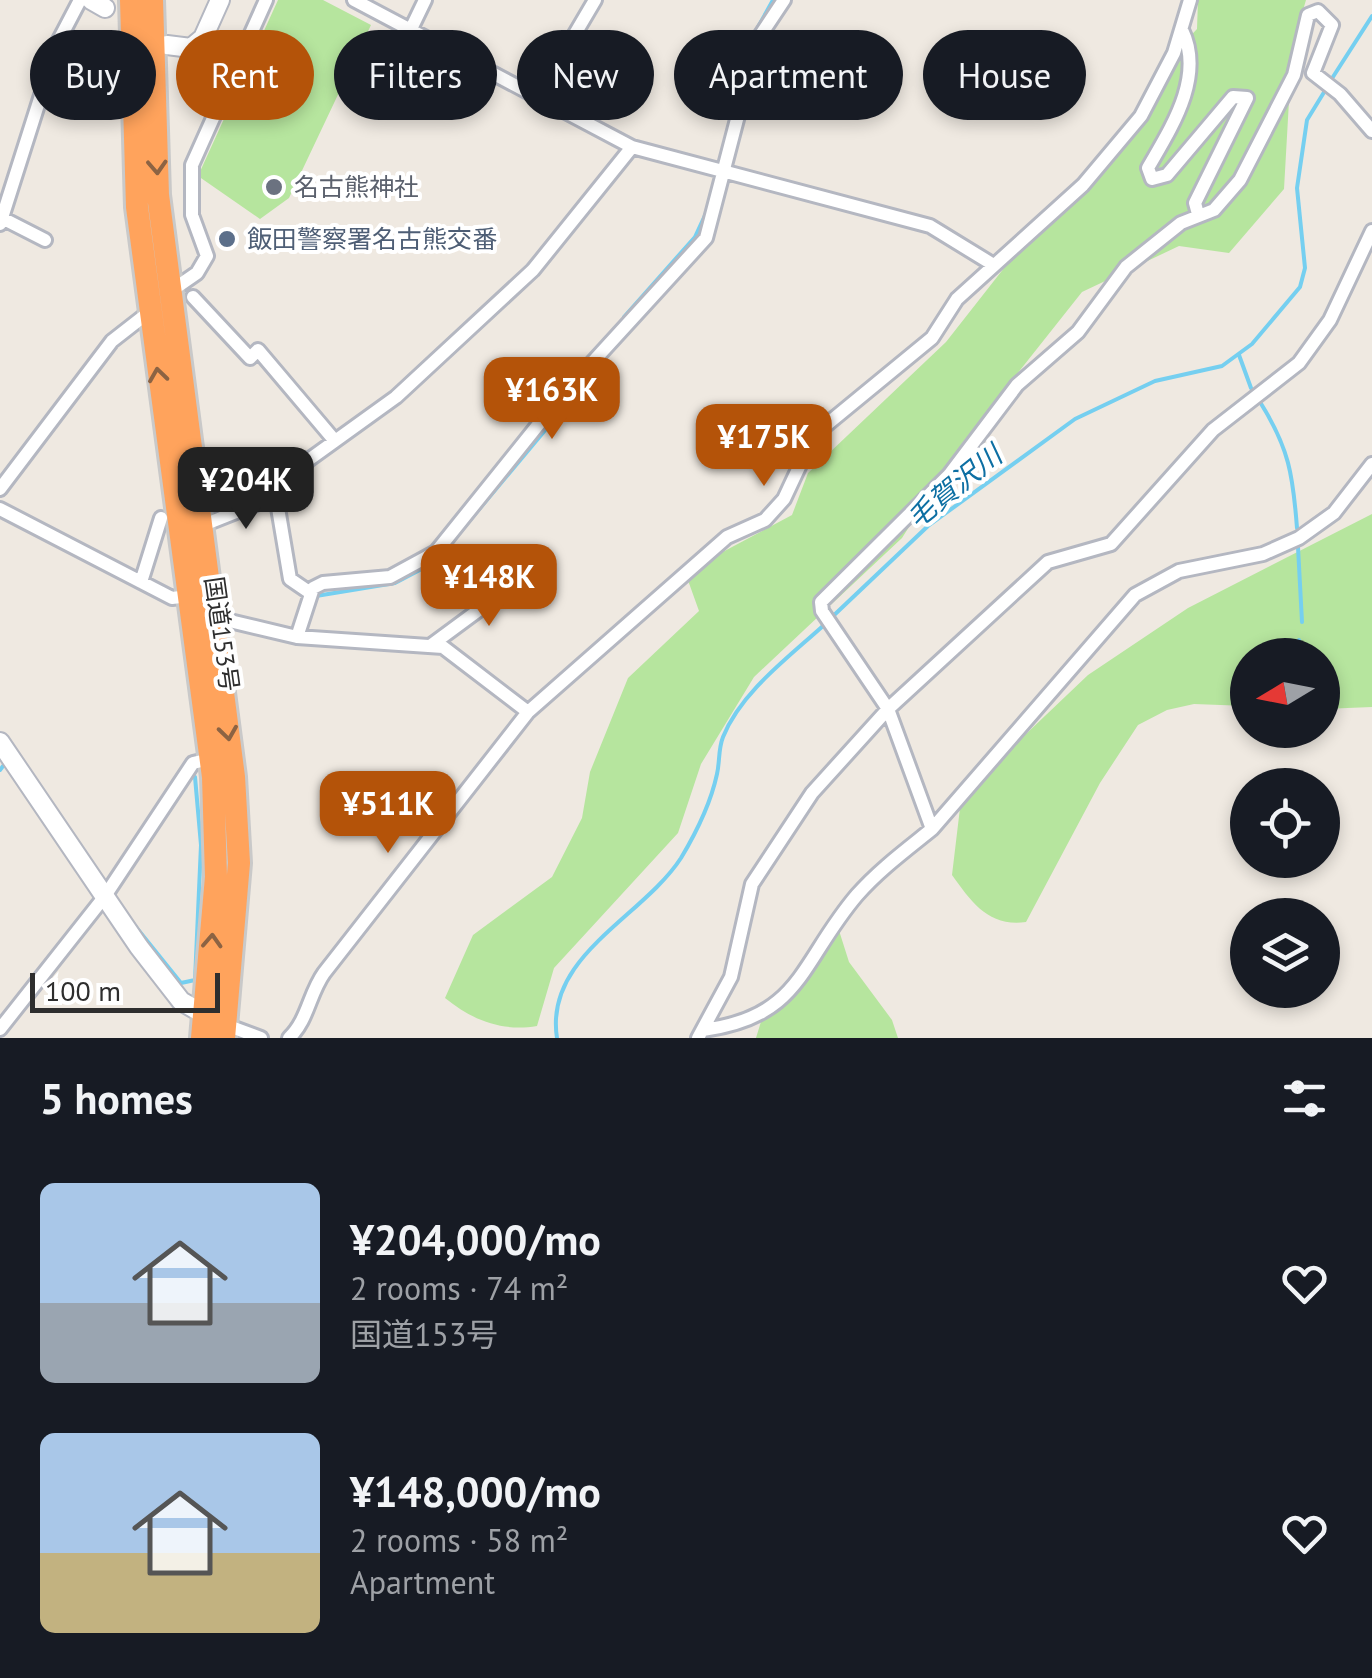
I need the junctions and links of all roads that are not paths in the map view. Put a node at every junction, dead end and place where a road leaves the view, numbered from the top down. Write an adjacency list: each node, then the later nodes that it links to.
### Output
1 (80, 0): 21 (street)
2 (132, 0): 26 (highway, 国道153号)
3 (152, 0): 25 (highway, 国道153号, one-way to 25)
4 (220, 0): 14 (street)
5 (266, 0): 25 (street)
6 (354, 0): 11 (street)
7 (425, 0): 11 (street)
8 (595, 0): 12 (street)
9 (784, 0): 19 (street)
10 (1190, 0): 13 (street)
11 (411, 29): 15 (street)
12 (577, 30)
13 (1182, 30): 20 (street); 24 (street)
14 (167, 45)
15 (517, 84)
16 (584, 120): 18 (street)
17 (1372, 131): 20 (street)
18 (632, 147): 19 (street); 27 (street)
19 (726, 174): 24 (street); 36 (street)
20 (1198, 214): 41 (street)
21 (0, 220): 23 (street)
22 (1372, 231): 41 (street)
23 (45, 240)
24 (992, 264): 42 (street)
25 (182, 294): 26 (street); 27 (street); 32 (highway, 国道153号)
26 (150, 313): 29 (street); 37 (highway, 国道153号, one-way to 26)
27 (335, 441): 30 (street)
28 (1372, 464): 45 (street)
29 (0, 488)
30 (277, 489): 32 (street); 32 (street); 36 (street)
31 (0, 509): 34 (street)
32 (207, 516): 38 (highway, 国道153号)
33 (161, 518): 34 (street)
34 (141, 582): 37 (street)
35 (534, 585): 40 (street)
36 (310, 592): 39 (street)
37 (189, 596): 44 (highway, 国道153号)
38 (213, 617): 39 (street); 48 (highway, 国道153号, one-way to 48)
39 (297, 637): 40 (street)
40 (430, 646): 42 (street)
41 (888, 710): 45 (street); 49 (street)
42 (528, 712): 51 (street)
43 (0, 742): 46 (street)
44 (210, 759): 46 (street); 48 (highway, 国道153号, one-way to 44)
45 (932, 830): 49 (street)
46 (108, 900): 47 (street); 48 (street)
47 (0, 1029)
48 (214, 1030): 50 (street)
49 (700, 1034)
50 (262, 1038)
51 (289, 1038)

